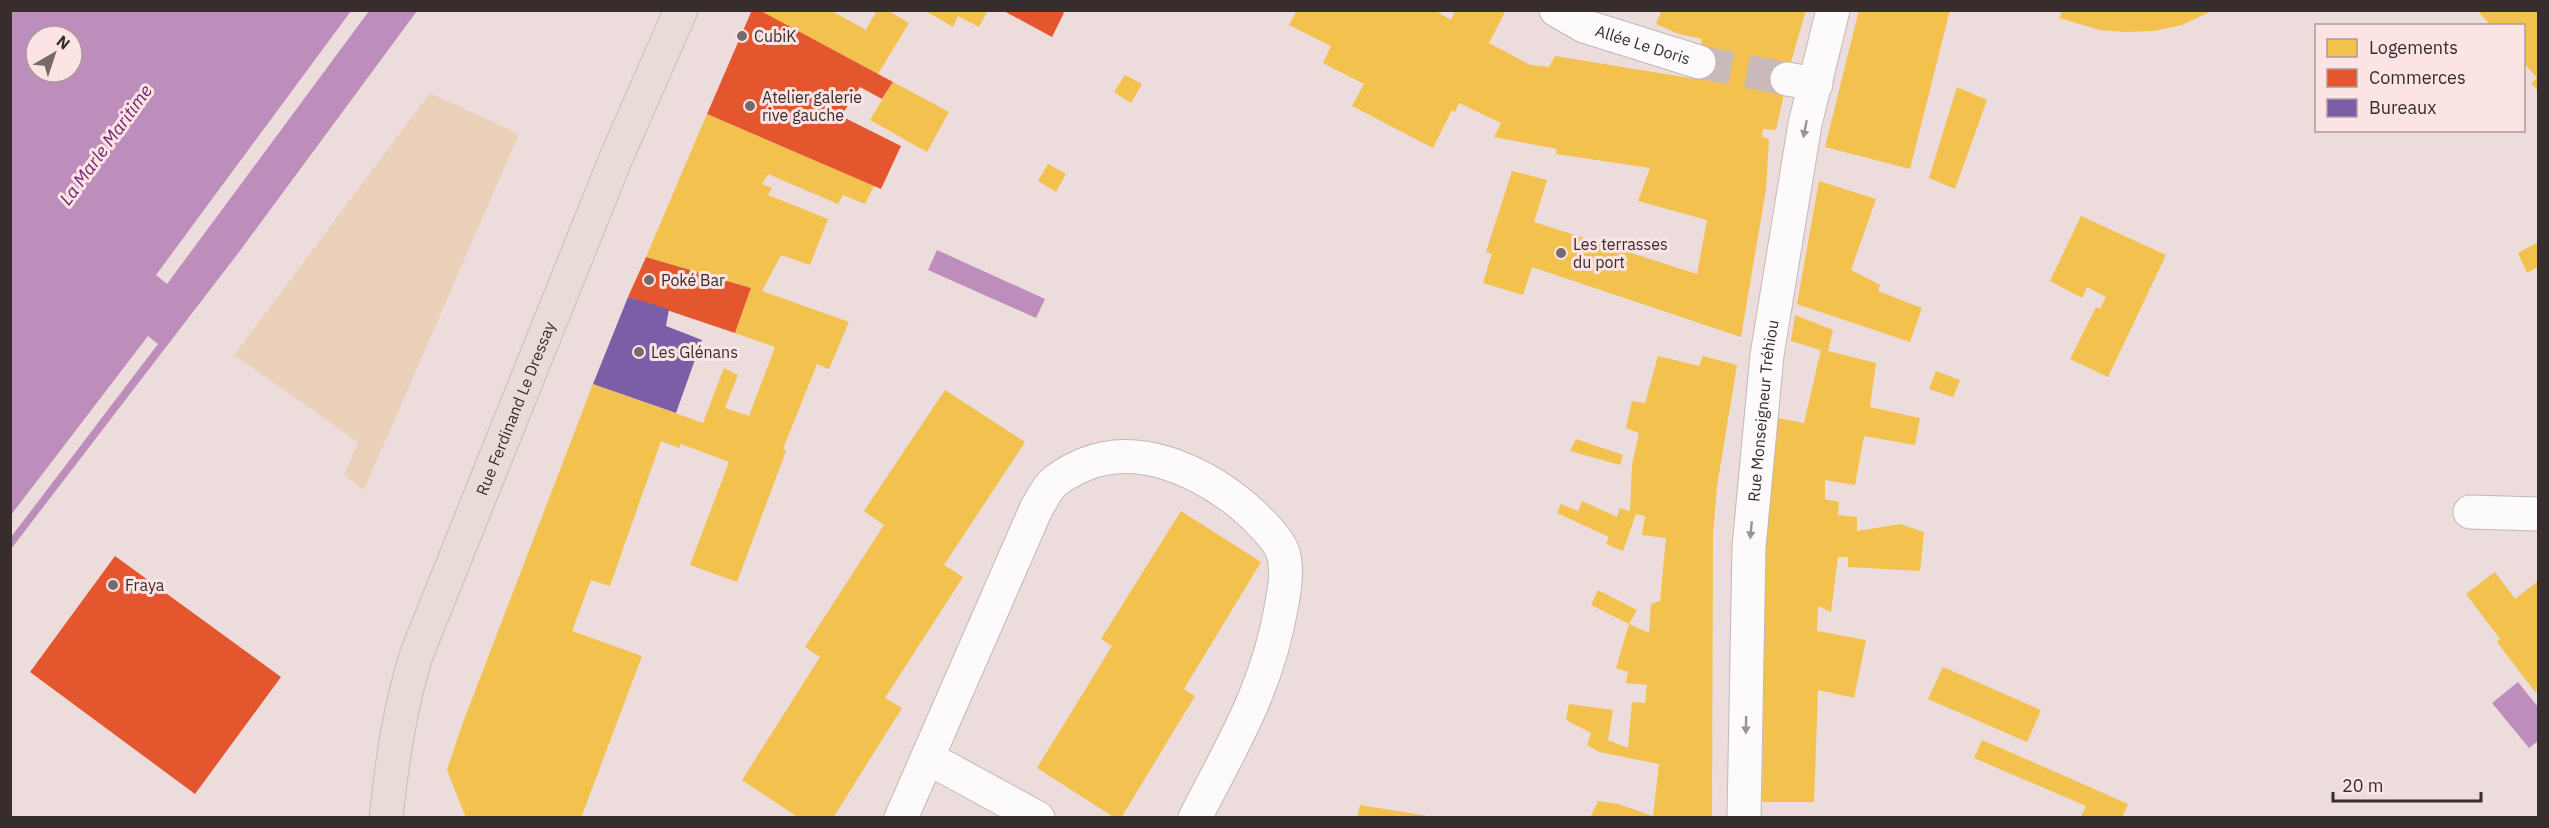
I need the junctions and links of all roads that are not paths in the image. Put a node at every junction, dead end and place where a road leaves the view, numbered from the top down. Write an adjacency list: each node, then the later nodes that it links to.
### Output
1 (681, 10): 8 (main road, Rue Ferdinand Le Dressay)
2 (1556, 10): 4 (street, Allée Le Doris)
3 (1833, 10): 12 (street, Rue Monseigneur Tréhiou, one-way to 12)
4 (1699, 62)
5 (2470, 512): 6 (street)
6 (2538, 514)
7 (928, 758): 9 (street); 10 (street); 11 (street)
8 (386, 818)
9 (901, 818)
10 (1038, 818)
11 (1195, 818)
12 (1744, 818)

